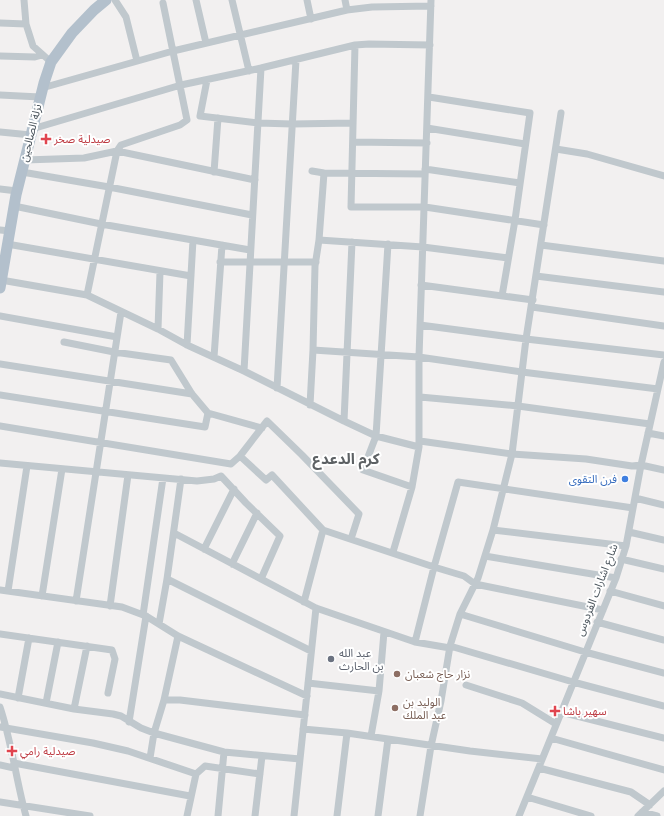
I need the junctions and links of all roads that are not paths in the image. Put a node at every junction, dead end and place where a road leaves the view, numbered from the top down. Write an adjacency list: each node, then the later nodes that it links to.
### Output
1 (24, 0): 13 (street)
2 (106, 0): 23 (main road, نزلة الصالحين)
3 (115, 0): 22 (street)
4 (196, 0): 15 (street)
5 (232, 0): 14 (street)
6 (307, 0): 11 (street)
7 (345, 0): 10 (street)
8 (162, 3): 18 (street)
9 (431, 3): 10 (street); 17 (street)
10 (347, 10): 11 (street)
11 (311, 19): 14 (street)
12 (0, 23): 13 (street)
13 (26, 24): 19 (street)
14 (240, 35): 15 (street); 25 (street)
15 (206, 43): 18 (street)
16 (355, 45): 17 (street); 21 (street); 34 (street)
17 (430, 45): 30 (street)
18 (173, 51): 22 (street); 27 (street)
19 (42, 55): 20 (street); 23 (street)
20 (0, 56)
21 (296, 60): 24 (street); 35 (street)
22 (137, 61): 28 (street)
23 (52, 62): 28 (main road, نزلة الصالحين)
24 (261, 68): 25 (street); 33 (street)
25 (249, 71): 26 (street)
26 (207, 80): 27 (street); 32 (street)
27 (180, 85): 38 (street); 43 (street)
28 (41, 93): 29 (street); 38 (main road, نزلة الصالحين)
29 (0, 95)
30 (429, 97): 36 (street); 41 (street)
31 (562, 113): 42 (street)
32 (218, 118): 33 (street); 47 (street)
33 (258, 122): 35 (street); 52 (street)
34 (353, 123): 35 (street); 39 (street)
35 (292, 124): 75 (street)
36 (427, 128): 40 (street); 41 (street)
37 (0, 132): 38 (street)
38 (32, 132): 44 (main road, نزلة الصالحين)
39 (352, 142): 40 (street); 48 (street)
40 (427, 143): 49 (street)
41 (525, 144): 53 (street)
42 (556, 149): 51 (street); 62 (street)
43 (117, 150): 44 (street); 47 (street); 54 (street)
44 (25, 160): 46 (main road, نزلة الصالحين)
45 (312, 171): 50 (street)
46 (22, 172): 54 (street); 56 (main road, نزلة الصالحين)
47 (214, 172): 52 (street)
48 (352, 172): 49 (street); 50 (street); 58 (street)
49 (425, 172): 53 (street); 58 (street)
50 (324, 173): 65 (street)
51 (664, 176)
52 (255, 180): 59 (street)
53 (520, 183): 60 (street)
54 (109, 186): 59 (street); 61 (street)
55 (0, 189): 56 (street)
56 (17, 191): 57 (main road, نزلة الصالحين)
57 (14, 206): 61 (street); 63 (main road, نزلة الصالحين)
58 (425, 207): 60 (street); 71 (street)
59 (252, 215): 72 (street)
60 (515, 220): 62 (street); 73 (street)
61 (101, 224): 64 (street); 74 (street)
62 (544, 225): 70 (street)
63 (5, 230): 67 (main road, نزلة الصالحين)
64 (192, 240): 69 (street); 81 (street)
65 (319, 240): 66 (street); 79 (street)
66 (352, 242): 68 (street); 100 (street)
67 (8, 244): 74 (street); 83 (main road, نزلة الصالحين)
68 (388, 244): 71 (street); 101 (street)
69 (222, 245): 72 (street); 77 (street)
70 (541, 245): 76 (street); 82 (street)
71 (423, 247): 73 (street); 84 (street)
72 (250, 250): 78 (street)
73 (508, 258): 87 (street)
74 (94, 259): 80 (street); 86 (street)
75 (285, 261): 78 (street); 79 (street); 110 (street)
76 (664, 261)
77 (220, 262): 78 (street); 103 (street)
78 (250, 262): 107 (street)
79 (316, 262): 98 (street)
80 (160, 272): 81 (street); 93 (street)
81 (191, 276): 97 (street)
82 (536, 276): 85 (street); 88 (street)
83 (1, 284): 86 (street)
84 (422, 285): 87 (street); 91 (street)
85 (664, 292)
86 (87, 295): 89 (street)
87 (502, 296): 88 (street)
88 (532, 304): 92 (street); 95 (street)
89 (121, 312): 93 (street); 94 (street)
90 (0, 316): 94 (street)
91 (420, 325): 95 (street); 104 (street)
92 (664, 326)
93 (158, 329): 97 (street)
94 (117, 337): 99 (street)
95 (526, 339): 102 (street); 108 (street)
96 (64, 342): 99 (street)
97 (187, 345): 103 (street)
98 (313, 350): 100 (street); 115 (street)
99 (114, 352): 109 (street); 112 (street)
100 (347, 353): 101 (street); 119 (street)
101 (382, 355): 104 (street); 124 (street)
102 (664, 355)
103 (214, 357): 107 (street)
104 (419, 357): 108 (street); 114 (street)
105 (664, 362): 111 (street, شارع اشارات الفردوس)
106 (0, 364): 109 (street)
107 (244, 371): 110 (street)
108 (522, 372): 111 (street); 116 (street)
109 (110, 382): 112 (street); 117 (street)
110 (277, 388): 115 (street)
111 (658, 389): 120 (street, شارع اشارات الفردوس)
112 (192, 394): 118 (street)
113 (0, 395): 117 (street)
114 (420, 397): 116 (street); 127 (street)
115 (310, 405): 119 (street)
116 (518, 406): 120 (street); 128 (street)
117 (105, 412): 118 (street); 126 (street)
118 (208, 413): 122 (street)
119 (344, 421): 124 (street)
120 (650, 424): 123 (street, شارع اشارات الفردوس)
121 (0, 426): 126 (street)
122 (262, 428): 129 (street); 150 (street)
123 (648, 433): 125 (street); 131 (street, شارع اشارات الفردوس)
124 (376, 436): 127 (street); 139 (street)
125 (664, 436)
126 (100, 442): 129 (street); 135 (street)
127 (419, 444): 128 (street); 139 (street)
128 (512, 454): 131 (street); 141 (street)
129 (240, 456): 146 (street)
130 (0, 463): 132 (street)
131 (641, 465): 134 (street); 142 (street, شارع اشارات الفردوس)
132 (28, 466): 133 (street); 165 (street)
133 (62, 469): 135 (street); 167 (street)
134 (664, 470)
135 (96, 472): 136 (street); 168 (street)
136 (128, 475): 137 (street); 170 (street)
137 (164, 478): 138 (street); 175 (street)
138 (181, 479): 140 (street); 149 (street)
139 (412, 487): 154 (street)
140 (234, 489): 145 (street); 153 (street)
141 (504, 489): 144 (street); 147 (street); 158 (street)
142 (635, 498): 143 (street); 144 (street, شارع اشارات الفردوس)
143 (664, 505)
144 (633, 508): 148 (street, شارع اشارات الفردوس)
145 (257, 512): 157 (street); 162 (street)
146 (323, 530): 150 (street); 169 (street)
147 (493, 530): 152 (street); 155 (street)
148 (629, 532): 151 (street); 152 (street, شارع اشارات الفردوس)
149 (174, 533): 153 (street); 161 (street)
150 (351, 539): 154 (street)
151 (664, 540)
152 (626, 546): 156 (street, شارع اشارات الفردوس)
153 (204, 549): 157 (street)
154 (392, 552): 158 (street)
155 (485, 556): 160 (street); 163 (street)
156 (621, 559): 159 (street); 160 (street, شارع اشارات الفردوس)
157 (232, 564): 162 (street)
158 (434, 567): 163 (street); 184 (street)
159 (664, 569)
160 (616, 578): 166 (street, شارع اشارات الفردوس)
161 (167, 579): 177 (street); 187 (street)
162 (262, 579): 169 (street)
163 (475, 584): 173 (street); 174 (street)
164 (0, 590): 165 (street)
165 (8, 591): 167 (street)
166 (610, 591): 171 (street); 173 (street, شارع اشارات الفردوس)
167 (42, 596): 168 (street)
168 (76, 601): 170 (street)
169 (304, 602): 172 (street)
170 (110, 606): 175 (street)
171 (664, 606)
172 (316, 608): 178 (street); 187 (street)
173 (603, 610): 176 (street, شارع اشارات الفردوس)
174 (460, 614): 186 (street); 188 (street)
175 (144, 616): 177 (street); 205 (street)
176 (598, 622): 182 (street); 188 (street, شارع اشارات الفردوس)
177 (159, 624): 180 (street)
178 (384, 632): 184 (street); 193 (street)
179 (0, 634): 181 (street)
180 (178, 636): 196 (street); 198 (street)
181 (29, 638): 183 (street); 197 (street)
182 (664, 640)
183 (58, 642): 185 (street); 199 (street)
184 (415, 642): 186 (street)
185 (87, 646): 194 (street); 202 (street)
186 (450, 647): 190 (street); 215 (street)
187 (311, 651): 191 (street)
188 (585, 652): 189 (street); 190 (street, شارع اشارات الفردوس)
189 (664, 673)
190 (573, 682): 200 (street); 203 (street, شارع اشارات الفردوس)
191 (308, 683): 193 (street); 196 (street)
192 (466, 685): 206 (street)
193 (379, 691): 211 (street)
194 (108, 693)
195 (0, 694): 197 (street)
196 (307, 696): 204 (street)
197 (18, 698): 199 (street)
198 (164, 700): 204 (street); 209 (street)
199 (46, 703): 202 (street)
200 (664, 706)
201 (0, 707): 207 (street)
202 (74, 709): 205 (street)
203 (561, 712): 206 (street, شارع اشارات الفردوس); 213 (street)
204 (304, 715): 208 (street)
205 (129, 722): 209 (street)
206 (556, 724): 212 (street, شارع اشارات الفردوس)
207 (4, 728): 218 (street); 222 (street)
208 (303, 729): 210 (street); 219 (street)
209 (154, 733): 216 (street); 218 (street)
210 (347, 733): 211 (street); 241 (street)
211 (371, 736): 214 (street)
212 (551, 738): 220 (street, شارع اشارات الفردوس); 225 (street)
213 (664, 738)
214 (388, 739): 215 (street); 242 (street)
215 (431, 746): 220 (street); 243 (street)
216 (224, 752): 217 (street); 224 (street)
217 (262, 756): 219 (street); 227 (street)
218 (150, 758): 226 (street)
219 (300, 759): 240 (street)
220 (542, 759): 223 (street, شارع اشارات الفردوس)
221 (0, 765): 222 (street)
222 (14, 765): 229 (street); 233 (street)
223 (539, 768): 230 (street, شارع اشارات الفردوس); 232 (street)
224 (222, 770): 226 (street); 227 (street); 238 (street)
225 (664, 770)
226 (196, 774): 229 (street)
227 (260, 774): 239 (street)
228 (664, 791): 232 (street)
229 (190, 796): 237 (street)
230 (527, 797): 244 (street, شارع اشارات الفردوس); 245 (street)
231 (0, 802): 233 (street)
232 (650, 805): 234 (street)
233 (23, 806): 235 (street); 236 (street)
234 (640, 814): 246 (street)
235 (26, 816)
236 (90, 816)
237 (187, 816)
238 (218, 816)
239 (255, 816)
240 (294, 816)
241 (337, 816)
242 (378, 816)
243 (420, 816)
244 (519, 816)
245 (591, 816)
246 (657, 816)

